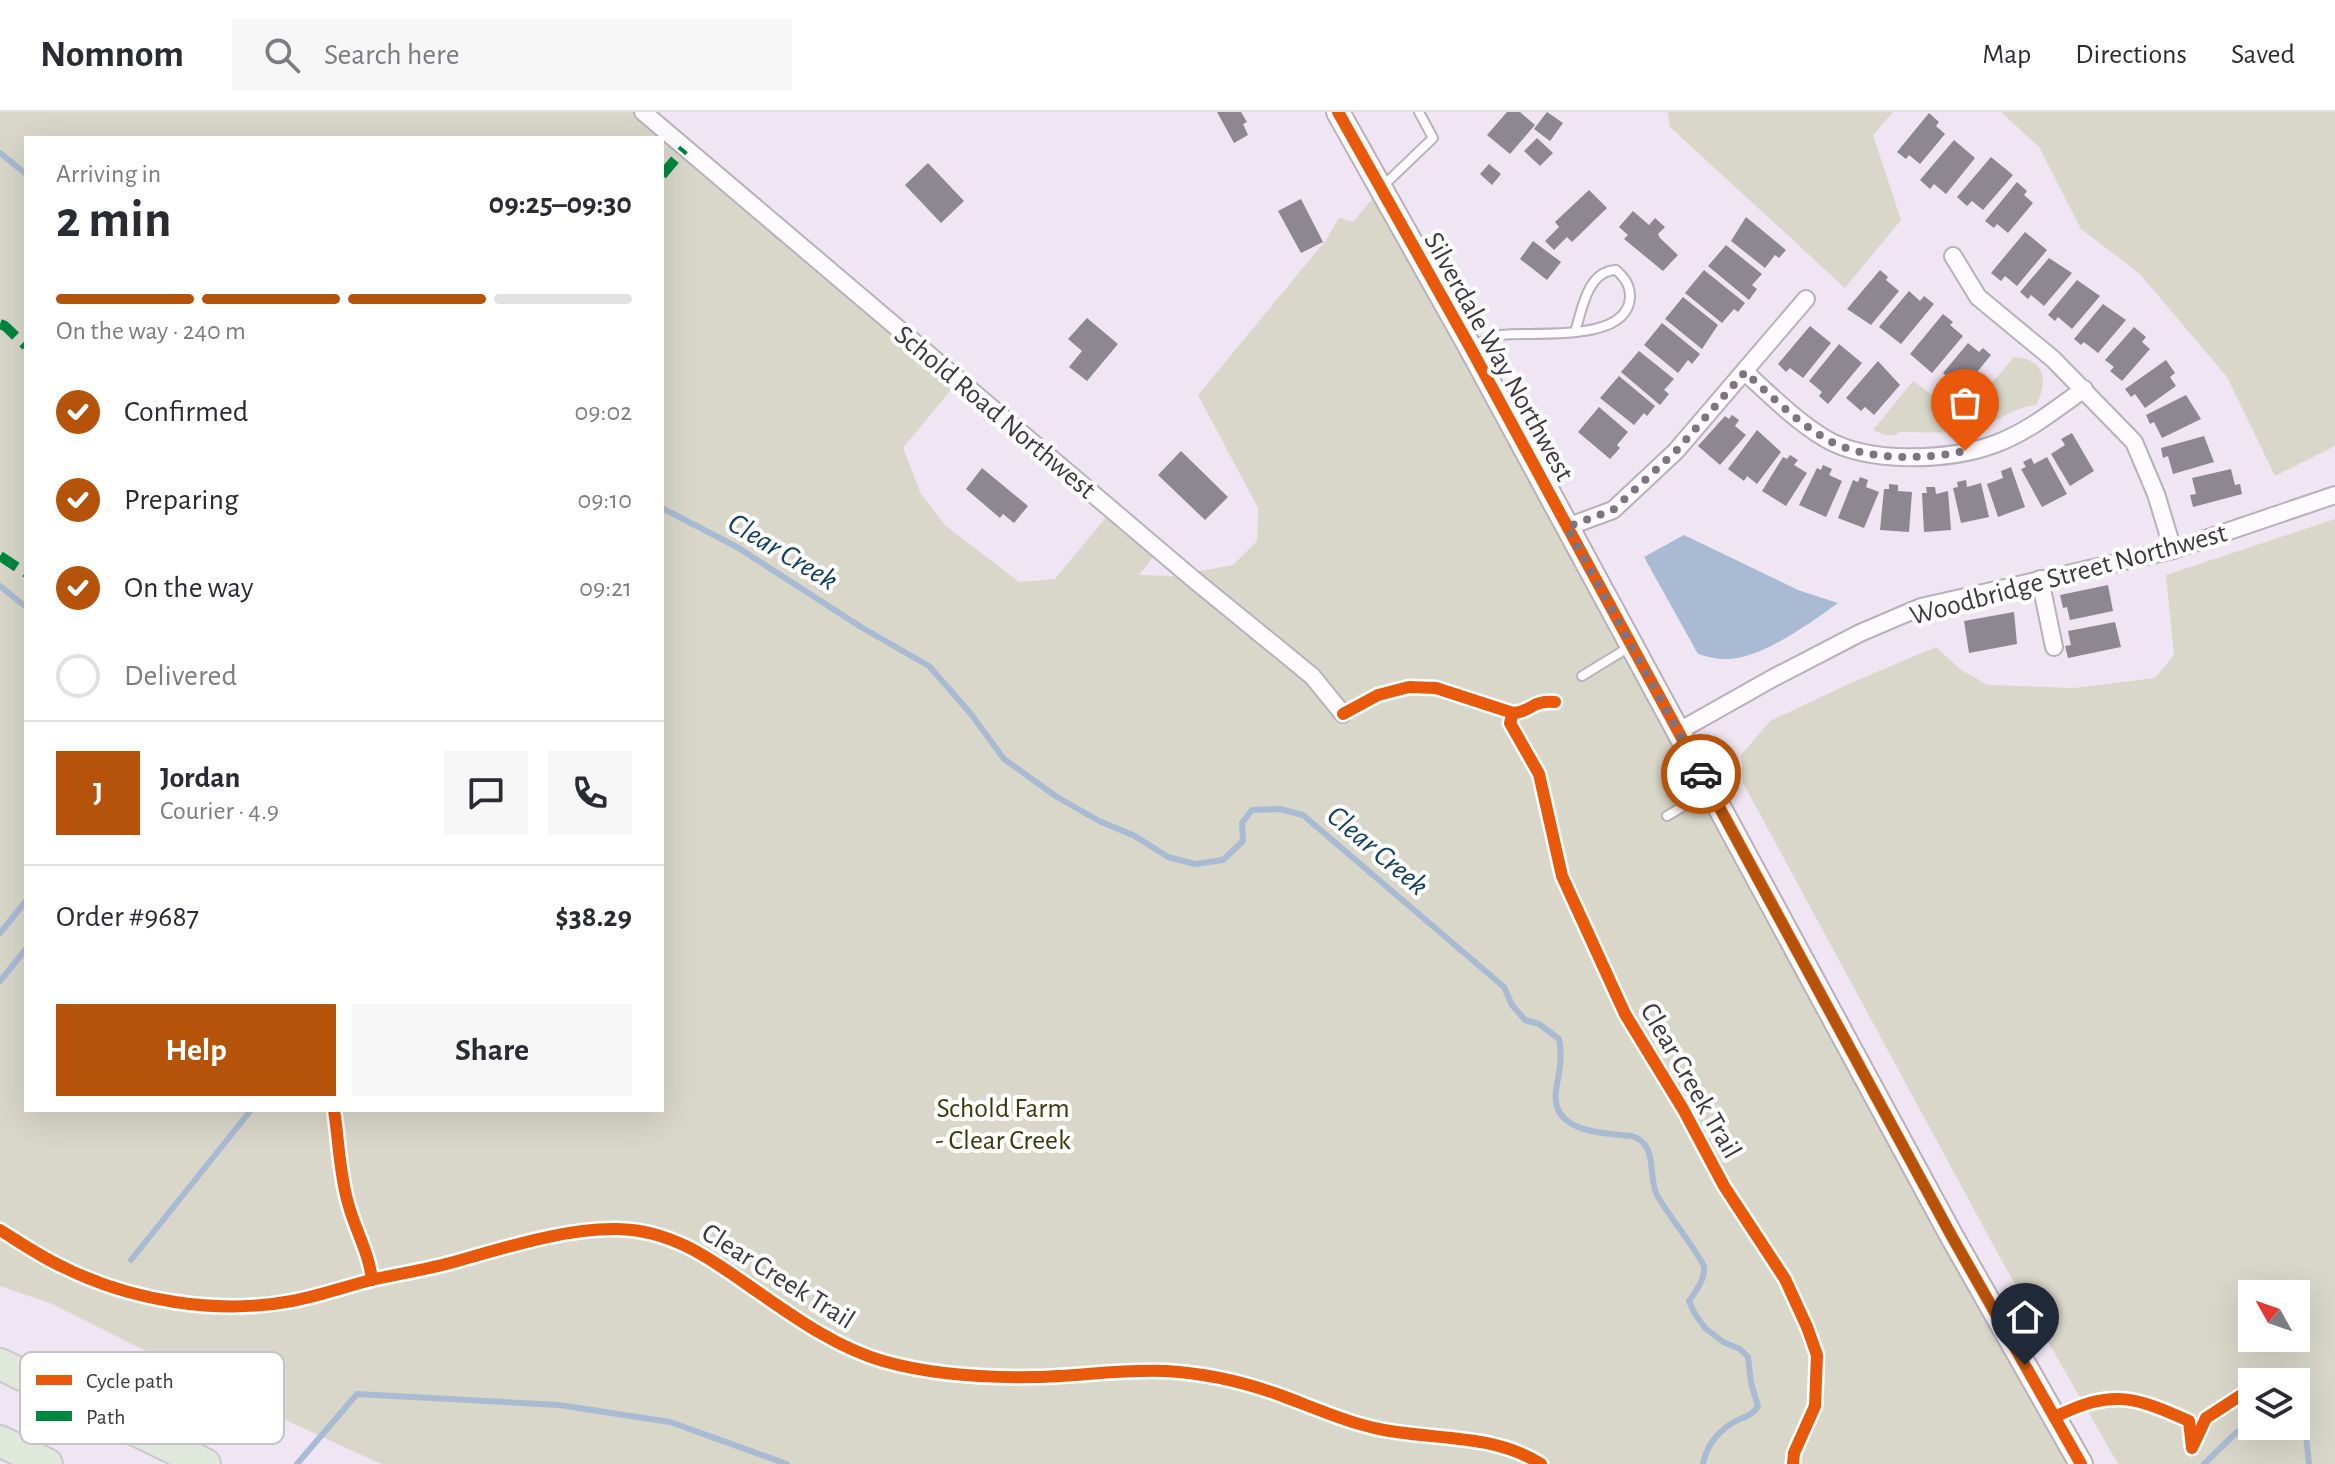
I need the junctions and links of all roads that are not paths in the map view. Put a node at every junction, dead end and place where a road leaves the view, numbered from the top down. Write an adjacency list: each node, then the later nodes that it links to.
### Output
1 (643, 112): 18 (street, Schold Road Northwest)
2 (1338, 112): 4 (main road, Silverdale Way Northwest)
3 (1419, 112): 4 (lane)
4 (1380, 189): 8 (main road, Silverdale Way Northwest)
5 (1953, 256): 10 (street)
6 (1806, 299): 9 (street)
7 (1575, 332): 7 (lane); 8 (lane)
8 (1470, 347): 12 (main road, Silverdale Way Northwest)
9 (1745, 372): 10 (street); 12 (street)
10 (2084, 389): 13 (street)
11 (2335, 495): 13 (street, Woodbridge Street Northwest)
12 (1567, 527): 15 (main road, Silverdale Way Northwest)
13 (2173, 550): 14 (street, Woodbridge Street Northwest)
14 (2040, 579): 16 (street); 19 (street, Woodbridge Street Northwest)
15 (1631, 646): 17 (lane); 19 (main road, Silverdale Way Northwest)
16 (2054, 647)
17 (1582, 676)
18 (1343, 714)
19 (1679, 731): 20 (main road, Silverdale Way Northwest)
20 (1710, 790): 21 (lane); 26 (main road, Silverdale Way Northwest)
21 (1667, 816)
22 (0, 1364): 23 (highway)
23 (20, 1374)
24 (0, 1441): 27 (highway)
25 (164, 1444): 28 (highway)
26 (2078, 1457)
27 (47, 1464)
28 (205, 1464)

